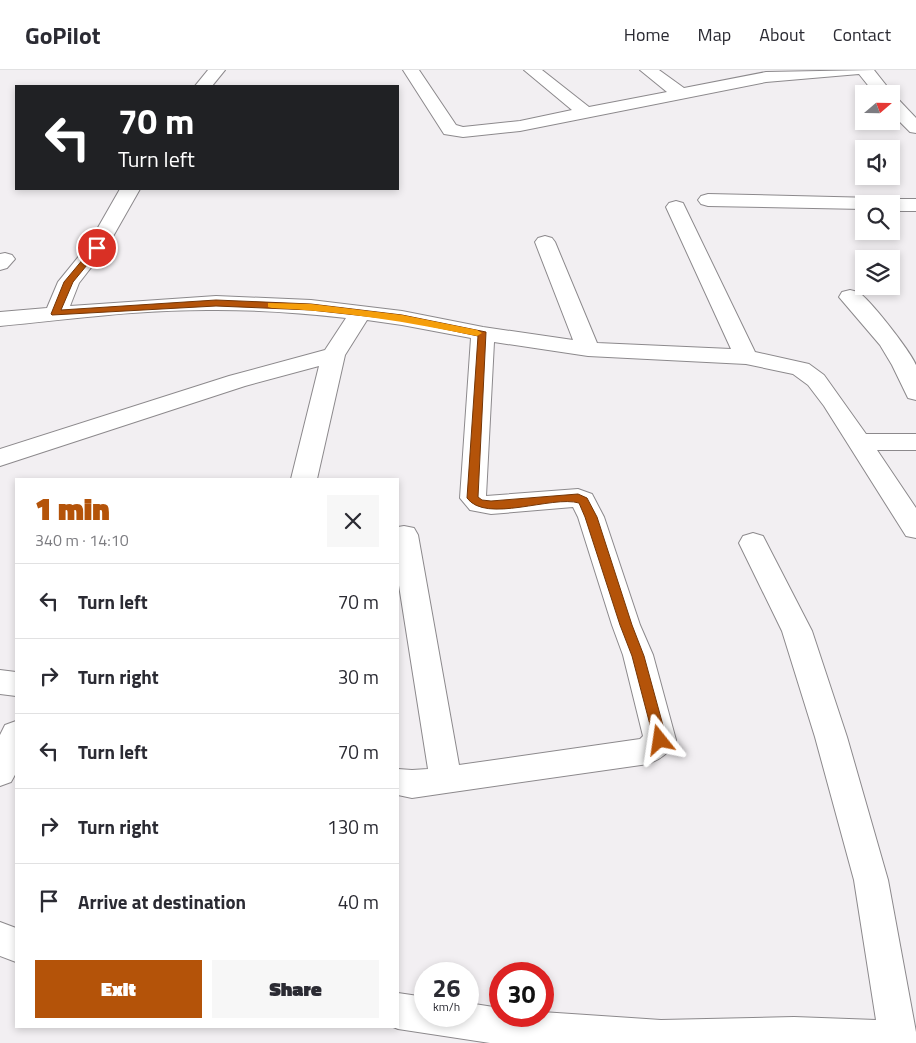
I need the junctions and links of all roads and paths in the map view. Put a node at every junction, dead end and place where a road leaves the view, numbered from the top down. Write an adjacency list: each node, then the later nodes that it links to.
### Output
1 (217, 70): 8 (street)
2 (411, 70): 15 (street)
3 (532, 70): 15 (street)
4 (648, 70): 11 (street)
5 (855, 70): 10 (street)
6 (865, 70): 9 (street)
7 (708, 74): 10 (street)
8 (204, 85)
9 (877, 85)
10 (727, 87): 11 (street)
11 (682, 94): 15 (street)
12 (916, 100): 13 (street)
13 (900, 101)
14 (900, 111): 16 (street)
15 (586, 114)
16 (916, 128)
17 (129, 190): 26 (street)
18 (708, 200): 19 (street)
19 (855, 203)
20 (900, 204): 21 (street)
21 (916, 205)
22 (676, 207): 31 (street)
23 (545, 242): 29 (street)
24 (850, 297): 32 (street)
25 (361, 312): 26 (street); 28 (street); 30 (street)
26 (56, 314): 27 (street)
27 (0, 319)
28 (482, 334): 29 (street); 44 (street)
29 (588, 349): 31 (street)
30 (333, 355): 35 (street); 36 (street)
31 (746, 357): 33 (street)
32 (916, 394)
33 (858, 442): 34 (street); 37 (street)
34 (916, 442)
35 (0, 458)
36 (304, 478)
37 (916, 529)
38 (404, 535): 44 (street)
39 (753, 543): 51 (street)
40 (0, 682): 41 (street)
41 (15, 684)
42 (15, 736): 43 (street)
43 (0, 774)
44 (446, 780): 45 (street)
45 (399, 782)
46 (0, 939): 47 (street)
47 (15, 945)
48 (399, 1012): 49 (street)
49 (414, 1014)
50 (479, 1023): 51 (street)
51 (898, 1041)

